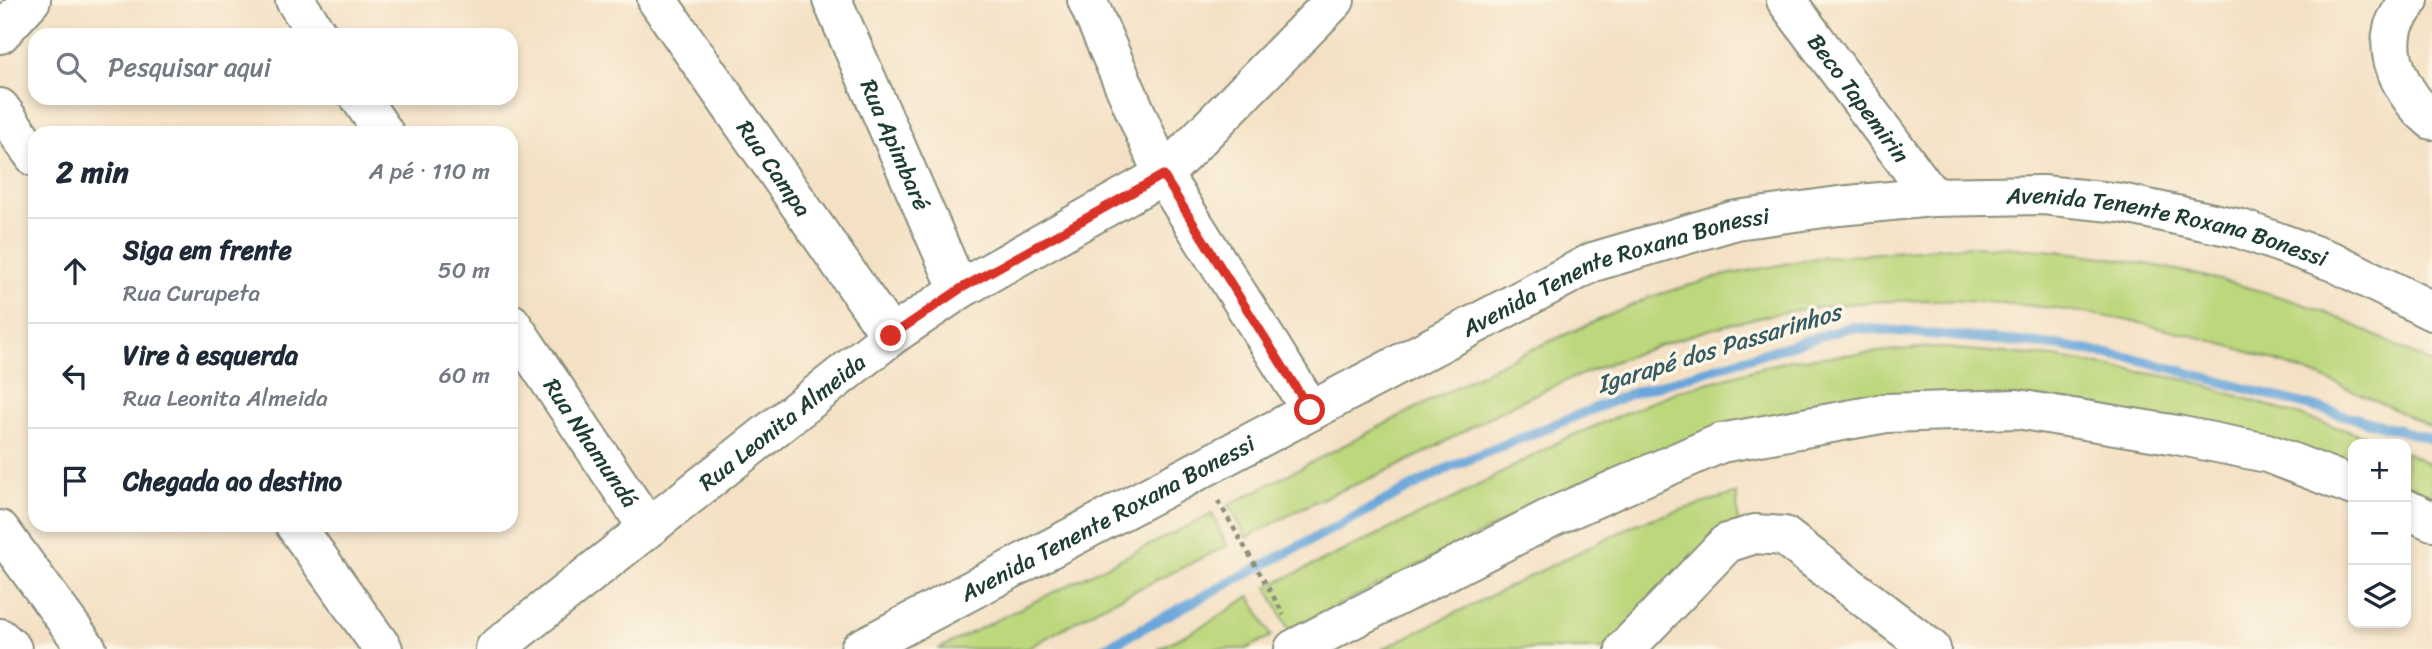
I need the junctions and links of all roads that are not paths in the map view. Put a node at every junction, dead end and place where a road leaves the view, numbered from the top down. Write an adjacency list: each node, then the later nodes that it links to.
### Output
1 (31, 0): 10 (street)
2 (295, 0): 9 (street)
3 (657, 0): 21 (street, Rua Campa)
4 (832, 0): 18 (street, Rua Apimbaré)
5 (1087, 0): 16 (street)
6 (1335, 0): 16 (street, Rua Leonita Almeida)
7 (1786, 0): 17 (street, Beco Tapemirin)
8 (2409, 0): 13 (street)
9 (313, 28)
10 (0, 34)
11 (365, 105): 14 (street)
12 (0, 108): 15 (street)
13 (2432, 120)
14 (379, 126)
15 (28, 147)
16 (1163, 175): 18 (street, Rua Leonita Almeida); 22 (street)
17 (1932, 197): 19 (street, Avenida Tenente Roxana Bonessi); 22 (street, Avenida Tenente Roxana Bonessi)
18 (960, 289): 21 (street, Rua Leonita Almeida)
19 (2432, 311)
20 (518, 333): 26 (street, Rua Nhamundá)
21 (891, 336): 26 (street, Rua Leonita Almeida)
22 (1310, 410): 35 (street, Avenida Tenente Roxana Bonessi)
23 (2348, 484): 29 (street)
24 (2411, 512): 25 (street)
25 (2432, 522)
26 (648, 528): 34 (street, Rua Leonita Almeida)
27 (0, 530): 32 (street)
28 (300, 532): 33 (street)
29 (1290, 634)
30 (0, 638): 31 (street)
31 (12, 649)
32 (87, 649)
33 (383, 649)
34 (495, 649)
35 (860, 649)
36 (1625, 649): 37 (street)
37 (1931, 649)

